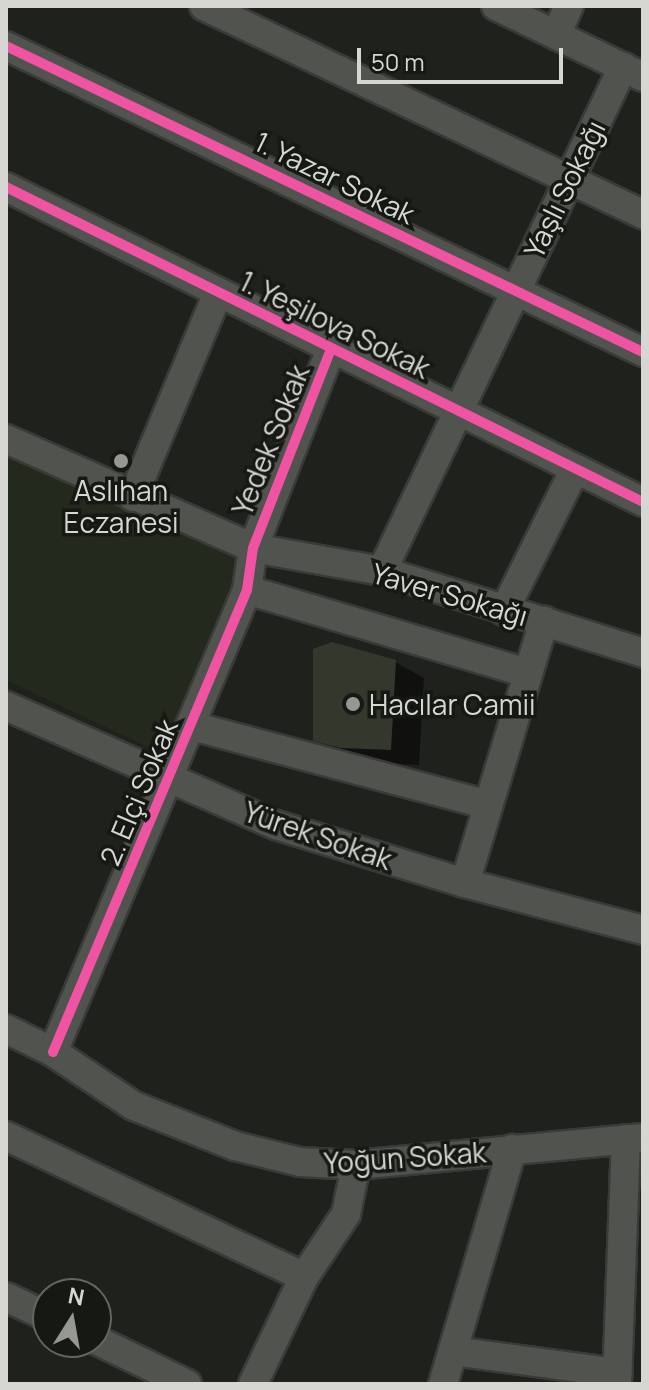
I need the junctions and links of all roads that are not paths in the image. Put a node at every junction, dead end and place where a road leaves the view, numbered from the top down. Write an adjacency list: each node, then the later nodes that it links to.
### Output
1 (204, 6): 7 (street)
2 (496, 6): 4 (street)
3 (569, 6): 4 (street)
4 (556, 35): 6 (street)
5 (6, 46): 10 (street, 1. Yazar Sokak)
6 (633, 72): 7 (street, Yaşlı Sokağı)
7 (569, 179): 9 (street); 10 (street, Yaşlı Sokağı)
8 (6, 187): 11 (street, 1. Yeşilova Sokak)
9 (643, 214)
10 (516, 290): 13 (street, 1. Yazar Sokak); 14 (street, Yaşlı Sokağı)
11 (218, 293): 12 (street, 1. Yeşilova Sokak); 17 (street)
12 (331, 349): 14 (street, 1. Yeşilova Sokak); 19 (street, Yedek Sokak)
13 (643, 352)
14 (458, 411): 16 (street, 1. Yeşilova Sokak); 20 (street, Yaşlı Sokağı)
15 (6, 439): 17 (street, Yaver Sokağı)
16 (575, 469): 18 (street, 1. Yeşilova Sokak); 22 (street)
17 (133, 497): 19 (street, Yaver Sokağı)
18 (643, 502)
19 (253, 548): 20 (street, Yaver Sokağı); 21 (street, 2. Elçi Sokak)
20 (382, 571): 22 (street, Yaver Sokağı)
21 (247, 590): 25 (street); 27 (street, 2. Elçi Sokak)
22 (504, 611): 23 (street, Yaver Sokağı)
23 (544, 621): 24 (street, Yaver Sokağı); 25 (street)
24 (643, 653)
25 (527, 673): 29 (street)
26 (6, 706): 28 (street, Yürek Sokak)
27 (192, 726): 28 (street, 2. Elçi Sokak); 29 (street)
28 (170, 779): 30 (street, Yürek Sokak); 33 (street, 2. Elçi Sokak)
29 (488, 805): 30 (street)
30 (465, 883): 31 (street, Yürek Sokak)
31 (643, 930)
32 (6, 1029): 33 (street, Yoğun Sokak)
33 (53, 1052): 37 (street, Yoğun Sokak)
34 (6, 1136): 38 (street)
35 (635, 1138): 36 (street, Yoğun Sokak); 43 (street)
36 (512, 1149): 37 (street, Yoğun Sokak); 42 (street)
37 (356, 1165): 38 (street)
38 (304, 1277): 45 (street)
39 (6, 1297): 40 (street)
40 (32, 1309)
41 (112, 1348): 44 (street)
42 (453, 1351): 43 (street); 46 (street)
43 (618, 1378)
44 (187, 1384)
45 (253, 1384)
46 (443, 1384)

